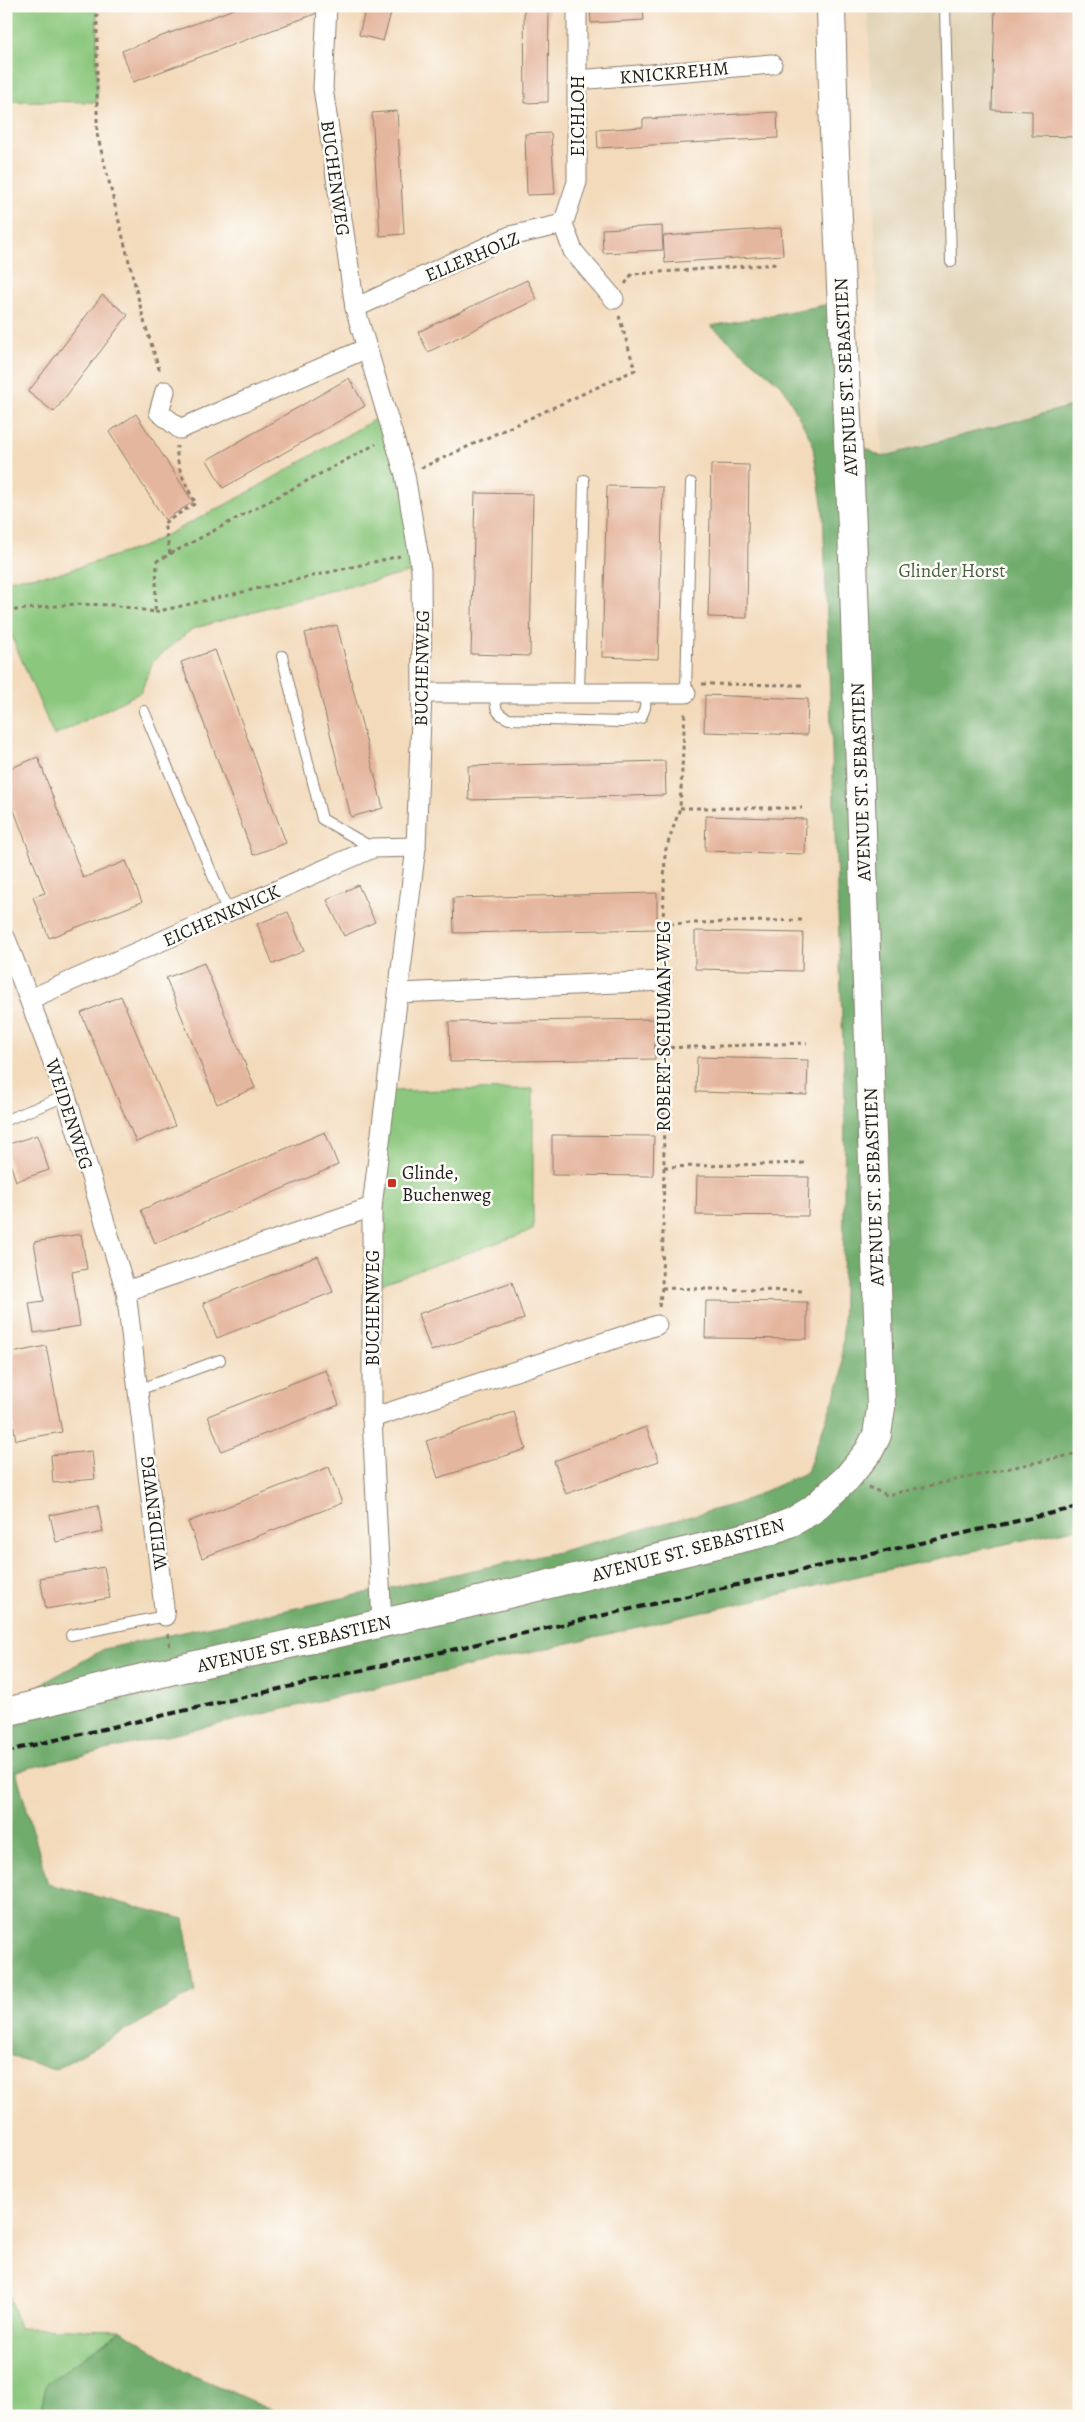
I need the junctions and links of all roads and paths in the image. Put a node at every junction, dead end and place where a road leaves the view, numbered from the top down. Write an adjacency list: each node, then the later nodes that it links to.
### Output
1 (97, 6): 14 (path)
2 (327, 6): 12 (street, BUCHENWEG)
3 (577, 6): 7 (street, EICHLOH)
4 (831, 6): 58 (main road, AVENUE ST. SEBASTIEN)
5 (945, 6): 9 (lane)
6 (772, 64): 7 (street, KNICKREHM)
7 (577, 80): 8 (street, EICHLOH)
8 (563, 224): 11 (street); 12 (street, ELLERHOLZ)
9 (951, 262)
10 (777, 264): 11 (path)
11 (614, 300): 17 (path)
12 (355, 308): 13 (street, BUCHENWEG)
13 (365, 349): 15 (street); 16 (street, BUCHENWEG)
14 (165, 391): 15 (street)
15 (180, 429): 21 (path)
16 (394, 434): 17 (street, BUCHENWEG); 21 (path)
17 (405, 475): 20 (street, BUCHENWEG)
18 (584, 480): 29 (lane)
19 (691, 483): 26 (lane)
20 (419, 551): 23 (path); 27 (street, BUCHENWEG)
21 (170, 554): 23 (path)
22 (7, 610): 23 (path)
23 (155, 612)
24 (282, 656): 35 (lane)
25 (802, 685): 26 (path)
26 (687, 688): 30 (street); 32 (path, ROBERT-SCHUMAN-WEG)
27 (422, 693): 28 (street); 34 (street, BUCHENWEG)
28 (495, 693): 29 (street); 30 (lane)
29 (579, 694): 30 (street)
30 (646, 694)
31 (144, 711): 36 (lane)
32 (680, 808): 33 (path); 38 (path, ROBERT-SCHUMAN-WEG)
33 (802, 808)
34 (416, 847): 35 (street, EICHENKNICK); 41 (street, BUCHENWEG)
35 (373, 848): 36 (street, EICHENKNICK)
36 (228, 912): 42 (street, EICHENKNICK)
37 (802, 920): 38 (path)
38 (662, 924): 40 (path, ROBERT-SCHUMAN-WEG)
39 (6, 939): 42 (street, WEIDENWEG)
40 (662, 981): 41 (street); 44 (path, ROBERT-SCHUMAN-WEG)
41 (399, 993): 49 (street, BUCHENWEG)
42 (30, 999): 45 (street, WEIDENWEG)
43 (807, 1043): 44 (path)
44 (662, 1048): 48 (path, ROBERT-SCHUMAN-WEG)
45 (66, 1096): 46 (lane); 51 (street, WEIDENWEG)
46 (6, 1120)
47 (806, 1163): 48 (path)
48 (664, 1167): 50 (path, ROBERT-SCHUMAN-WEG)
49 (372, 1207): 51 (street); 56 (street, BUCHENWEG)
50 (662, 1288): 52 (path); 53 (path, ROBERT-SCHUMAN-WEG)
51 (126, 1291): 55 (street, WEIDENWEG)
52 (804, 1291)
53 (657, 1325): 56 (street)
54 (220, 1360): 55 (lane)
55 (138, 1390): 59 (street, WEIDENWEG)
56 (372, 1418): 60 (street, BUCHENWEG)
57 (1079, 1453): 58 (path)
58 (846, 1478): 60 (main road, AVENUE ST. SEBASTIEN)
59 (165, 1616): 61 (lane); 62 (path)
60 (382, 1624): 62 (main road, AVENUE ST. SEBASTIEN)
61 (71, 1635)
62 (174, 1670): 63 (main road, AVENUE ST. SEBASTIEN)
63 (6, 1712)

